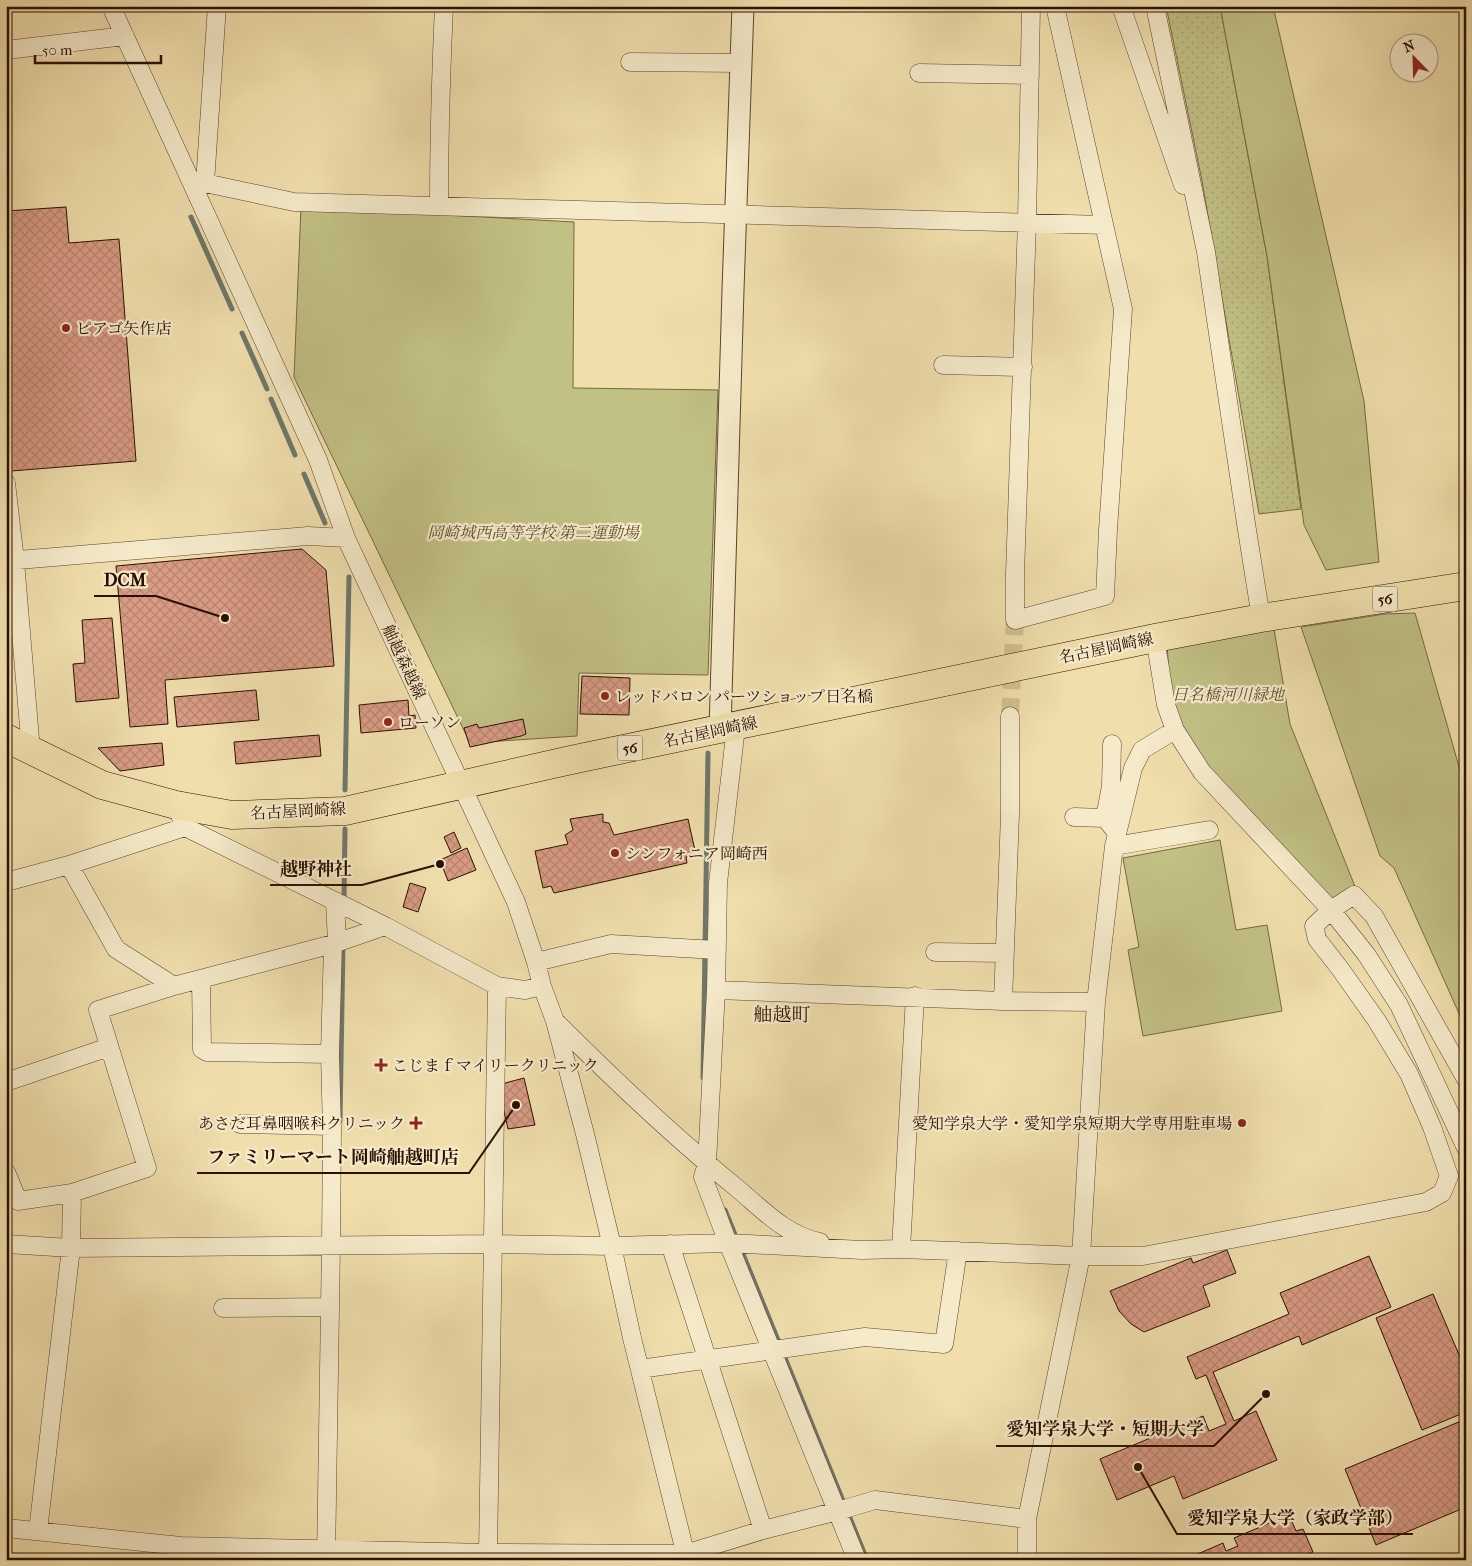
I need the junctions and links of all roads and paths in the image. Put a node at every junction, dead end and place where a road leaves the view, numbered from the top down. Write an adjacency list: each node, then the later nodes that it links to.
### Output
1 (110, 6): 9 (street, 舳越森越線)
2 (217, 6): 15 (street)
3 (444, 6): 16 (street)
4 (743, 6): 12 (street)
5 (1031, 6): 14 (street)
6 (1055, 6): 19 (street)
7 (1121, 6): 20 (street)
8 (1155, 6): 20 (street)
9 (125, 36): 10 (street); 15 (street, 舳越森越線)
10 (6, 50)
11 (630, 62): 12 (street)
12 (741, 63): 17 (street)
13 (919, 73): 14 (street)
14 (1030, 75): 18 (street)
15 (200, 185): 16 (street); 24 (street, 舳越森越線)
16 (439, 205): 17 (street)
17 (736, 214): 18 (street); 30 (street)
18 (1027, 221): 19 (street); 22 (street)
19 (1104, 225): 22 (street)
20 (1206, 252): 27 (street)
21 (943, 365): 22 (street)
22 (1023, 367)
23 (6, 483): 25 (street)
24 (346, 538): 25 (street); 35 (street, 舳越森越線)
25 (11, 561): 34 (street)
26 (1466, 586): 27 (main road, 名古屋岡崎線 / 56)
27 (1261, 618): 28 (main road, 名古屋岡崎線 / 56)
28 (1155, 638): 30 (main road, 名古屋岡崎線 / 56); 31 (street)
29 (1010, 716): 49 (street)
30 (728, 728): 35 (main road, 名古屋岡崎線 / 56); 47 (street)
31 (1175, 730): 40 (street); 44 (street)
32 (6, 738): 34 (main road, 名古屋岡崎線 / 56)
33 (1112, 744): 38 (street)
34 (31, 751): 36 (main road, 名古屋岡崎線 / 56)
35 (462, 785): 36 (main road, 名古屋岡崎線 / 56); 50 (street, 舳越森越線)
36 (181, 816): 41 (street); 43 (street)
37 (1074, 817): 38 (street)
38 (1105, 818): 40 (street)
39 (1209, 830): 40 (street)
40 (1115, 840): 58 (street)
41 (68, 865): 42 (street); 52 (street)
42 (6, 882)
43 (341, 904): 45 (street); 46 (street)
44 (1331, 910): 62 (street); 66 (street); 80 (street)
45 (385, 926): 46 (street); 53 (street)
46 (340, 941): 51 (street); 61 (street)
47 (717, 950): 50 (street); 55 (street)
48 (935, 952): 49 (street)
49 (1004, 953): 57 (street)
50 (536, 962): 54 (street, 舳越森越線)
51 (201, 979): 52 (street); 61 (street)
52 (174, 986): 60 (street)
53 (497, 986): 54 (street); 72 (street)
54 (542, 986): 59 (street, 舳越森越線)
55 (716, 990): 56 (street); 67 (street)
56 (915, 996): 57 (street); 77 (street)
57 (1003, 1001): 58 (street)
58 (1096, 1002): 80 (street)
59 (555, 1022): 67 (street); 75 (street, 舳越森越線)
60 (109, 1047): 63 (street); 69 (street)
61 (330, 1054): 65 (street)
62 (1466, 1079)
63 (6, 1082)
64 (240, 1124): 65 (street)
65 (332, 1126): 74 (street)
66 (1466, 1148)
67 (707, 1164): 70 (street); 78 (street)
68 (6, 1172): 69 (street)
69 (72, 1193): 76 (street)
70 (728, 1243): 73 (street); 78 (street); 83 (street)
71 (6, 1244): 76 (street)
72 (492, 1244): 74 (street); 75 (street); 91 (street)
73 (670, 1244): 75 (street); 84 (street)
74 (331, 1245): 76 (street); 81 (street)
75 (612, 1246): 85 (street, 舳越森越線)
76 (71, 1248): 90 (street)
77 (901, 1249): 78 (street); 79 (street)
78 (862, 1250)
79 (958, 1252): 80 (street); 83 (street)
80 (1081, 1256): 87 (street)
81 (330, 1307): 82 (street); 92 (street)
82 (223, 1308)
83 (772, 1350): 84 (street); 86 (street)
84 (708, 1359): 85 (street); 89 (street)
85 (640, 1369): 93 (street, 舳越森越線)
86 (838, 1511): 87 (street); 89 (street); 94 (street)
87 (1027, 1519): 95 (street)
88 (6, 1528): 90 (street)
89 (763, 1530): 93 (street)
90 (38, 1531): 92 (street)
91 (488, 1553): 92 (street); 93 (street)
92 (326, 1555)
93 (686, 1557)
94 (857, 1560)
95 (1027, 1560)

